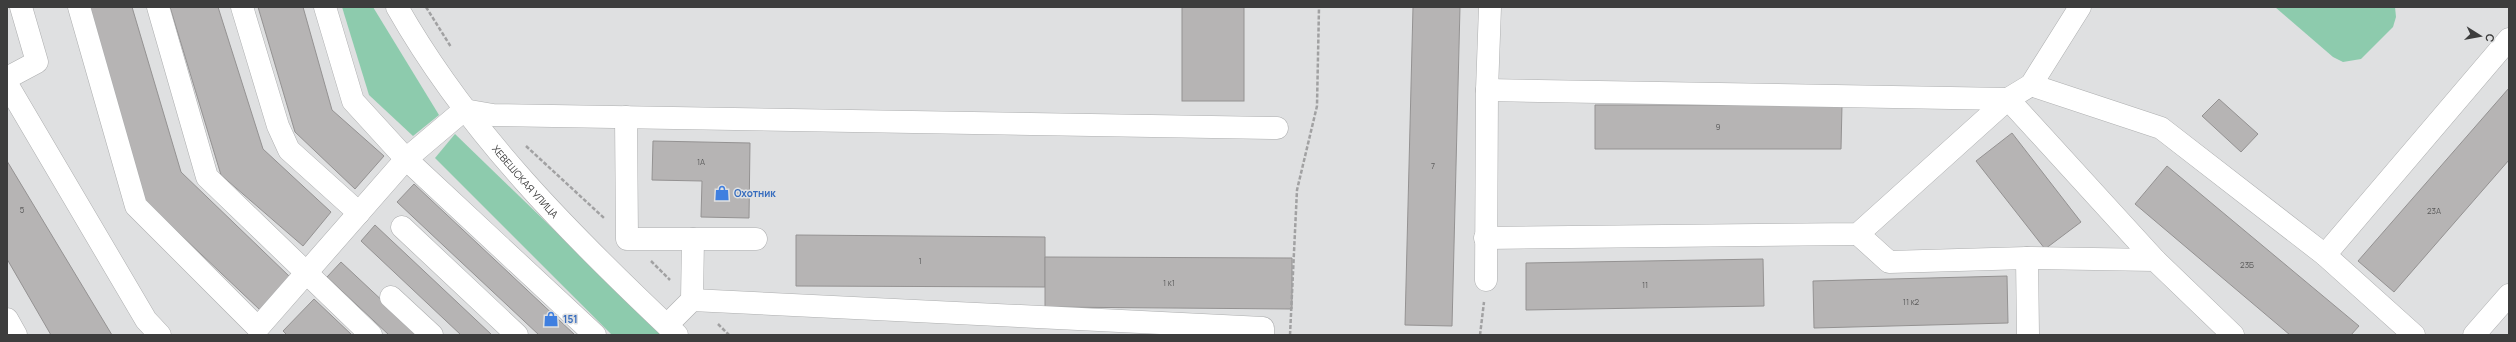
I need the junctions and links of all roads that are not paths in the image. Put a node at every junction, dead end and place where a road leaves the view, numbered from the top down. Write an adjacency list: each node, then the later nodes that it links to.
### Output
1 (21, 7): 10 (street)
2 (79, 7): 37 (street)
3 (158, 7): 30 (street)
4 (242, 7): 19 (street)
5 (325, 7): 18 (street)
6 (397, 7): 15 (street, ХЕВЕШСКАЯ УЛИЦА)
7 (1490, 7): 13 (street)
8 (2080, 7): 12 (street)
9 (2509, 39): 26 (street)
10 (7, 78)
11 (7, 84): 39 (street)
12 (2031, 85): 14 (street); 26 (street)
13 (1487, 90): 14 (street); 22 (street)
14 (2008, 99): 21 (street); 28 (street)
15 (464, 110): 16 (street); 18 (street); 29 (street, ХЕВЕШСКАЯ УЛИЦА)
16 (626, 117): 17 (street); 23 (street)
17 (1276, 128)
18 (406, 159): 19 (street); 43 (street)
19 (359, 213): 30 (street)
20 (402, 227): 42 (street)
21 (1858, 234): 22 (street); 27 (street)
22 (1485, 238): 31 (street)
23 (626, 239): 24 (street); 29 (street)
24 (693, 239): 25 (street); 34 (street)
25 (756, 239)
26 (2325, 255): 47 (street)
27 (2026, 258): 28 (street); 45 (street)
28 (2155, 260): 46 (street)
29 (605, 266): 36 (street, ХЕВЕШСКАЯ УЛИЦА)
30 (306, 274): 37 (street); 40 (street)
31 (1486, 280)
32 (2509, 295): 48 (street)
33 (391, 297): 41 (street)
34 (692, 300): 36 (street); 44 (street)
35 (7, 319): 38 (street)
36 (672, 330)
37 (262, 332)
38 (16, 335)
39 (160, 335)
40 (371, 335)
41 (432, 335)
42 (517, 335)
43 (595, 335)
44 (1263, 335)
45 (2028, 335)
46 (2233, 335)
47 (2414, 335)
48 (2474, 335)

